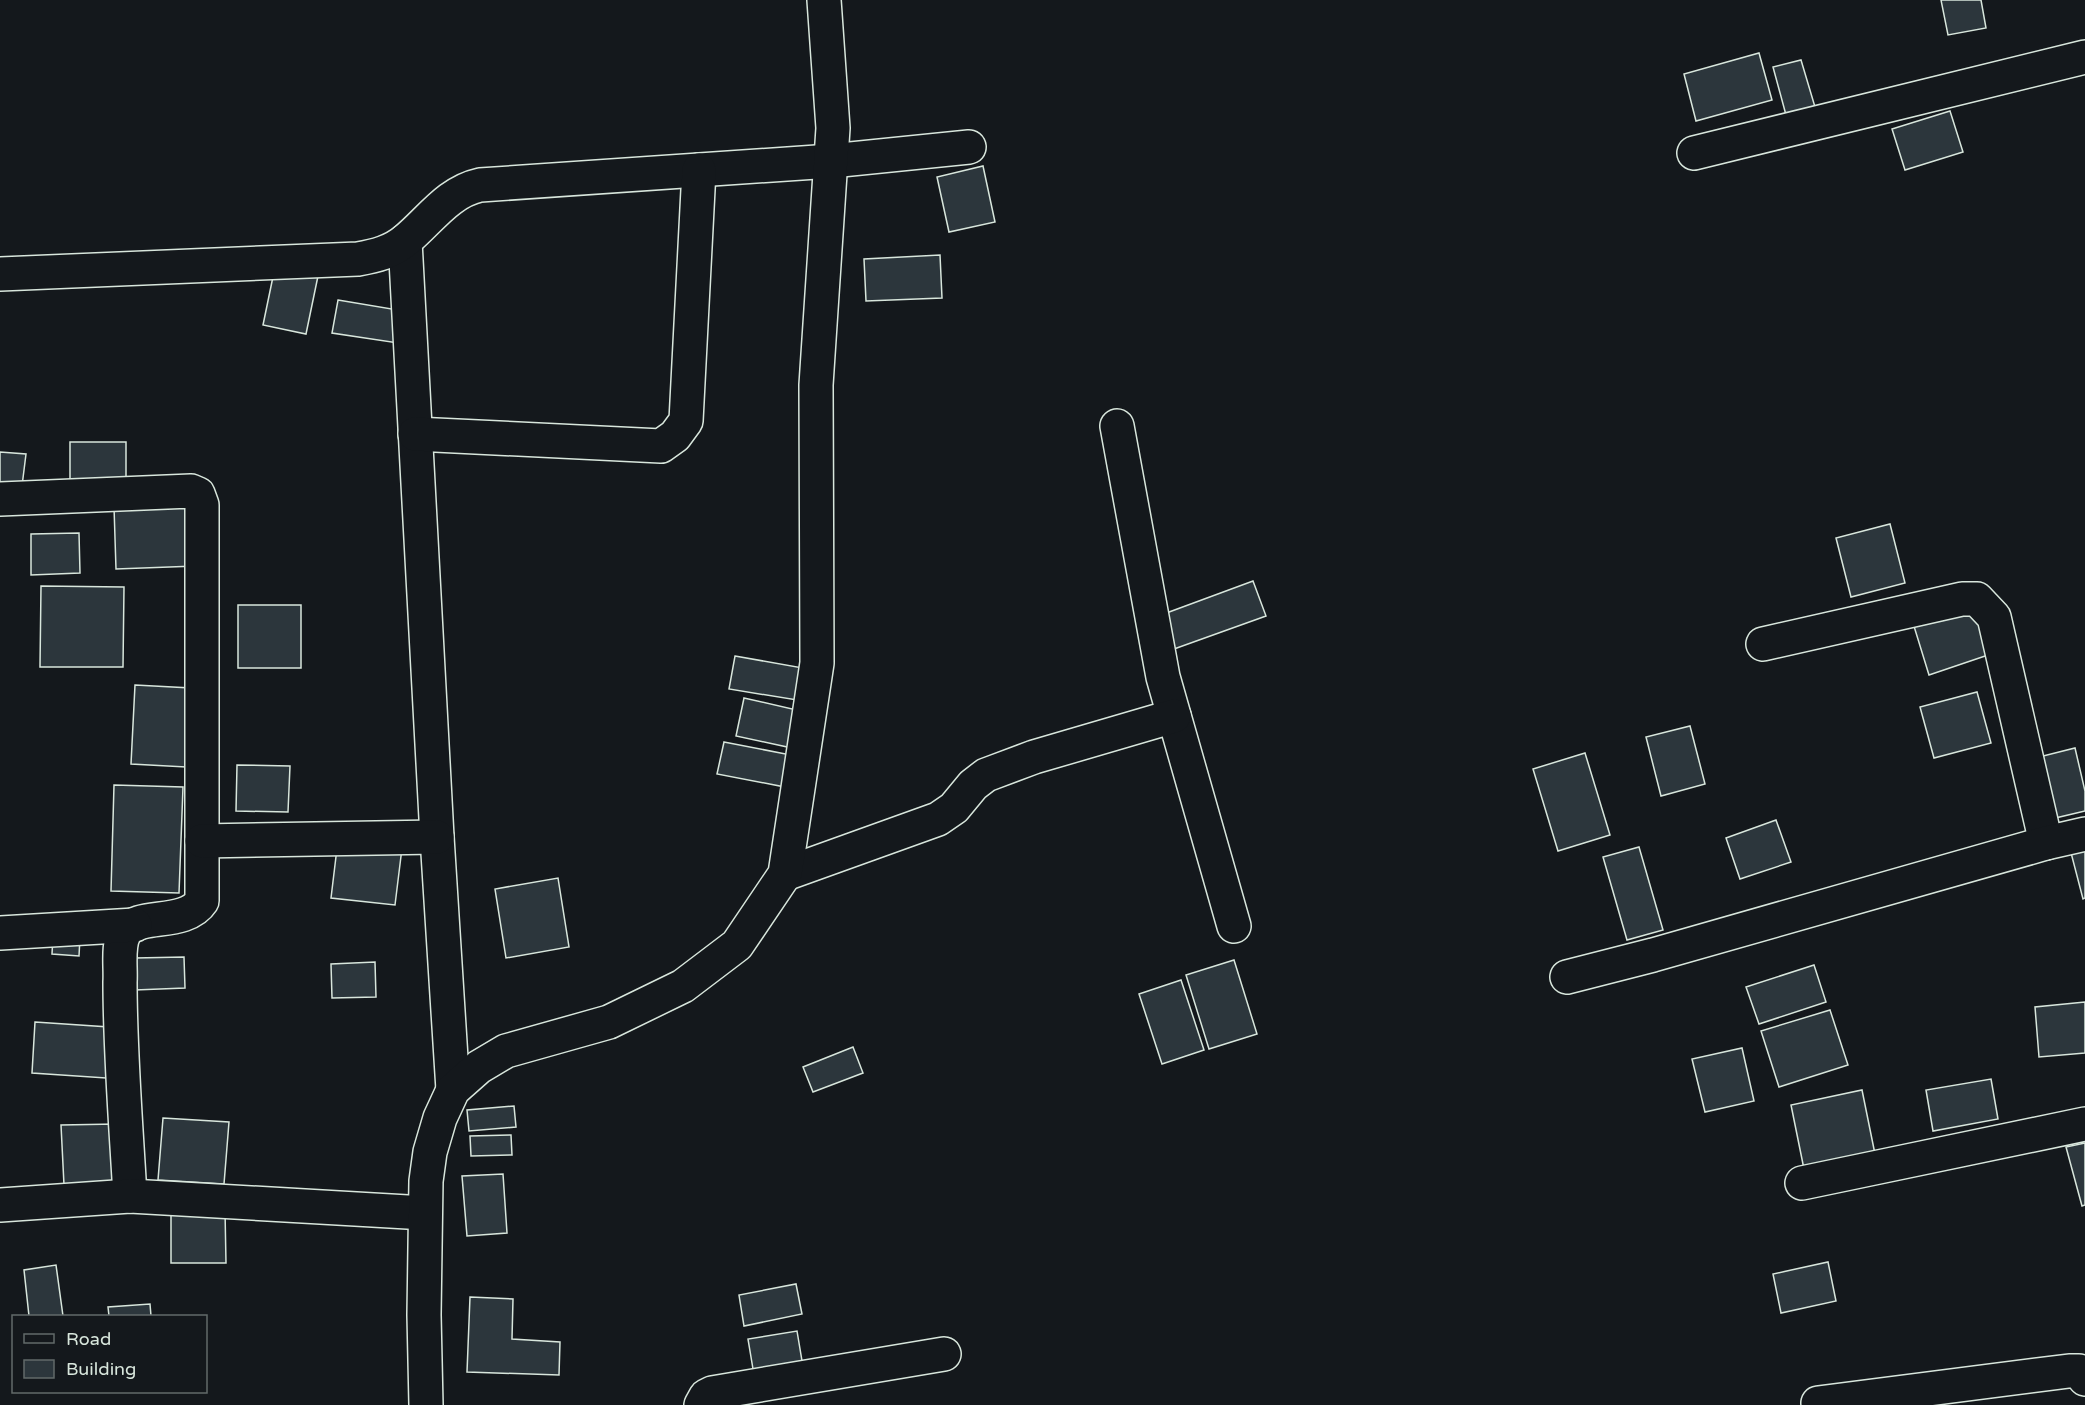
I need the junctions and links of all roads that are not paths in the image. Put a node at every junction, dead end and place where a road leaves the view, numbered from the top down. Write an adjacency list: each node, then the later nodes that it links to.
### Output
1 (824, 0): 5 (street)
2 (2085, 57): 4 (street)
3 (969, 147): 5 (street)
4 (1694, 153)
5 (831, 161): 6 (street); 18 (street)
6 (699, 170): 7 (street); 10 (street)
7 (405, 241): 8 (street); 10 (street)
8 (0, 274)
9 (1117, 426): 13 (street)
10 (415, 435): 15 (street)
11 (0, 499): 16 (street)
12 (1763, 644): 17 (street)
13 (1174, 716): 18 (street); 20 (street)
14 (2085, 834): 17 (street)
15 (436, 837): 16 (street); 23 (street)
16 (202, 841): 19 (street)
17 (2046, 843): 22 (street)
18 (785, 874): 23 (street)
19 (135, 925): 21 (street); 26 (street)
20 (1234, 926)
21 (0, 933)
22 (1567, 977)
23 (453, 1090): 28 (street)
24 (2085, 1124): 25 (street)
25 (1802, 1183)
26 (130, 1196): 27 (street); 28 (street)
27 (0, 1205)
28 (424, 1213): 32 (street)
29 (944, 1354): 33 (street)
30 (2085, 1379): 31 (street)
31 (1818, 1403)
32 (426, 1405)
33 (701, 1405)

